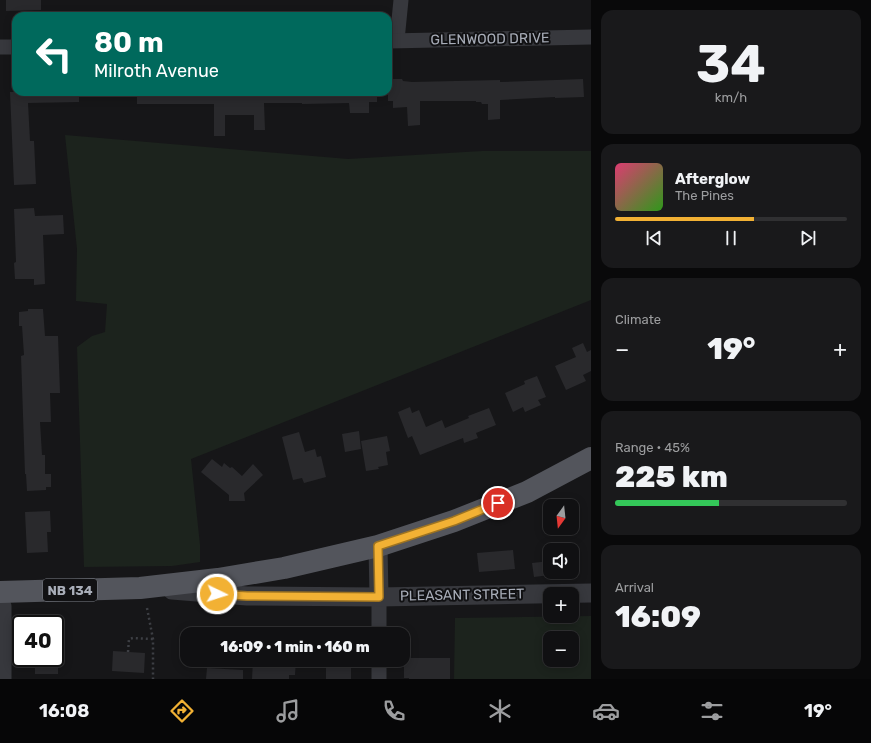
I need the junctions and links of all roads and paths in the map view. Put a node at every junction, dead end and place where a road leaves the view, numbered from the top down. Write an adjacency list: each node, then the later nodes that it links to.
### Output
1 (401, 0): 3 (street)
2 (591, 37): 3 (street, GLENWOOD DRIVE)
3 (392, 40)
4 (0, 47): 5 (street)
5 (12, 47)
6 (591, 458): 7 (main road, NB 134)
7 (378, 546): 11 (street); 12 (main road, NB 134)
8 (0, 592): 12 (main road, NB 134)
9 (591, 593): 11 (street, PLEASANT STREET)
10 (0, 597): 17 (street)
11 (379, 597): 12 (street, PLEASANT STREET); 13 (street)
12 (144, 598): 14 (path)
13 (379, 627)
14 (153, 639): 15 (path); 18 (path)
15 (128, 652)
16 (379, 667): 19 (street)
17 (4, 679)
18 (154, 679)
19 (379, 679)

